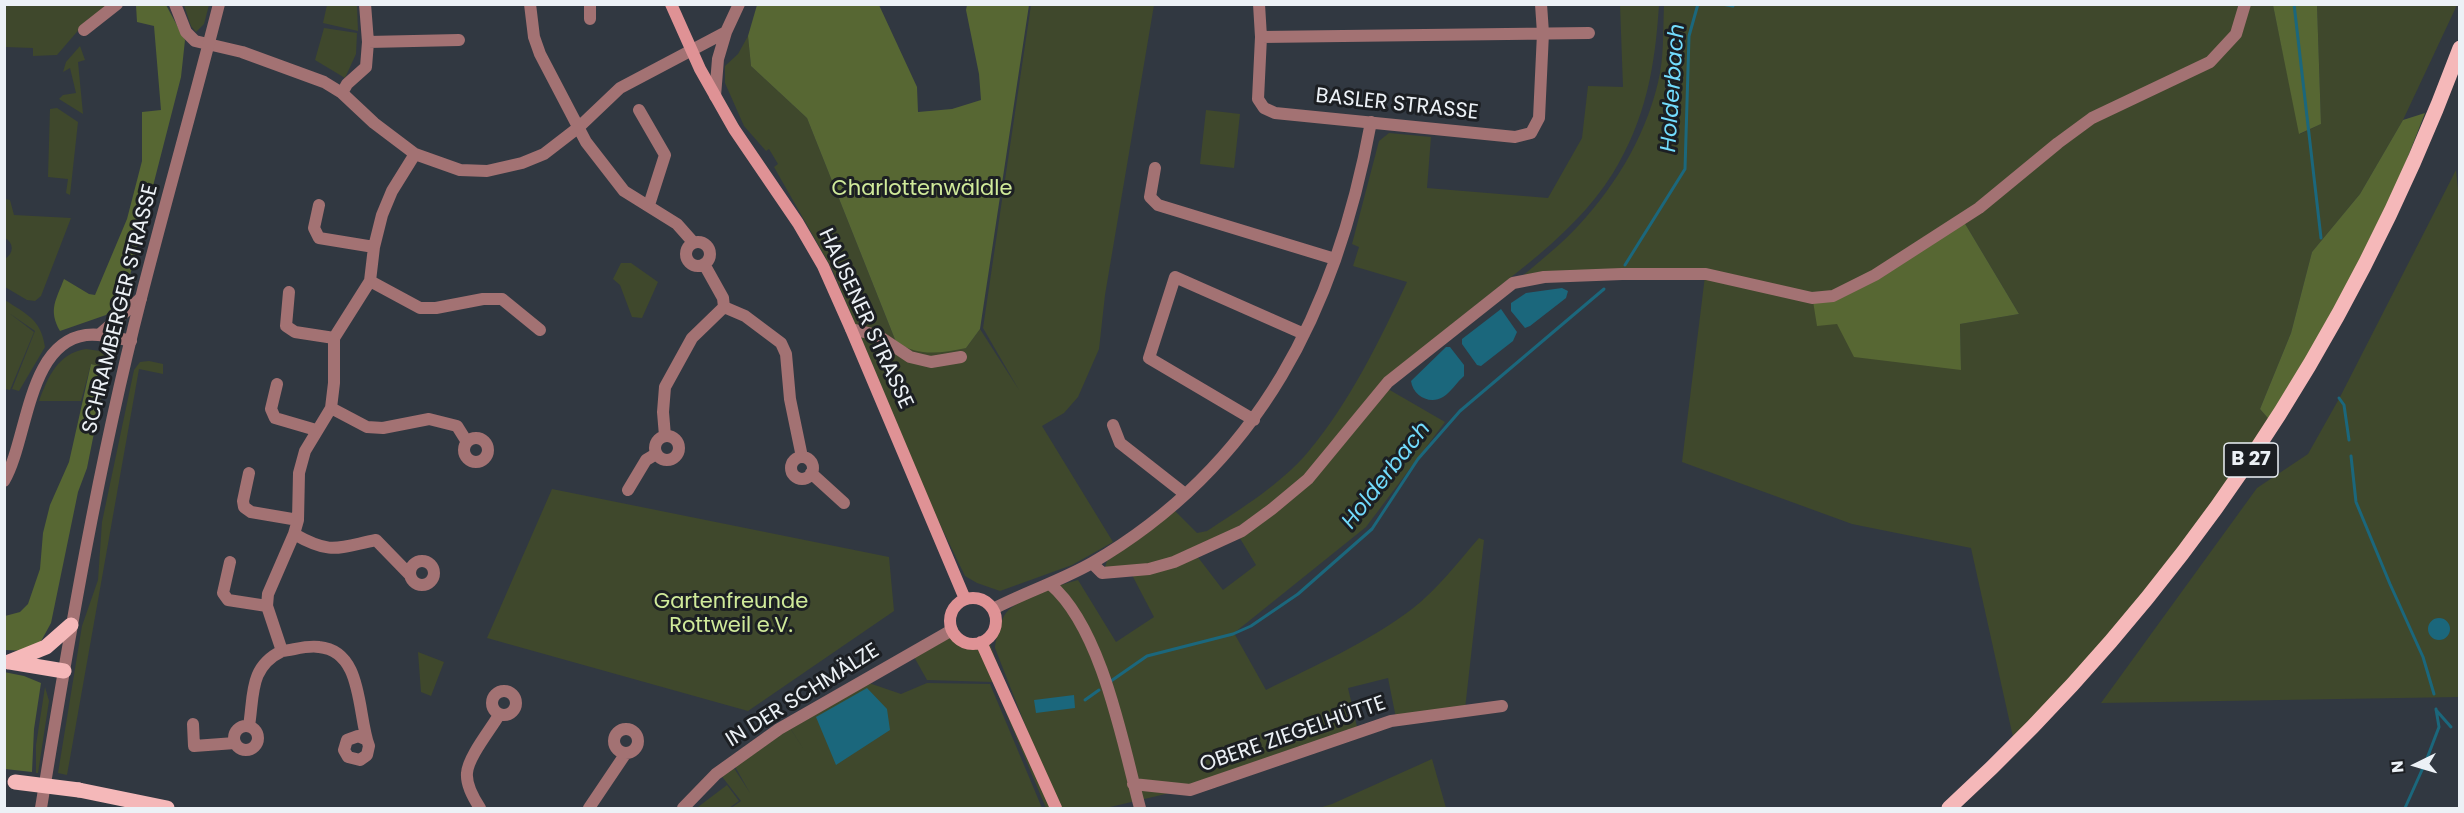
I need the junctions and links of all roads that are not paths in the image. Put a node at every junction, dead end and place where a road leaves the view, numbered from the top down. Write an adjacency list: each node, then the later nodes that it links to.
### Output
1 (117, 4): 13 (street)
2 (175, 4): 20 (street)
3 (219, 4): 20 (street, SCHRAMBERGER STRASSE)
4 (365, 4): 19 (street)
5 (530, 4): 27 (street)
6 (590, 4): 12 (street)
7 (671, 4): 22 (main road, HAUSENER STRASSE)
8 (738, 4): 14 (street)
9 (1259, 4): 17 (street, BASLER STRASSE)
10 (1541, 4): 15 (street, BASLER STRASSE)
11 (2245, 4): 65 (street)
12 (590, 19)
13 (84, 30)
14 (726, 32): 22 (street); 24 (street)
15 (1543, 33): 16 (street); 17 (street); 26 (street, BASLER STRASSE)
16 (1589, 33)
17 (1261, 37): 26 (street, BASLER STRASSE)
18 (459, 40): 19 (street)
19 (368, 42): 23 (street)
20 (209, 44): 23 (street); 38 (street, SCHRAMBERGER STRASSE)
21 (2460, 48): 95 (main road, B 27)
22 (692, 51): 24 (main road, HAUSENER STRASSE); 27 (street)
23 (342, 93): 28 (street)
24 (715, 96): 40 (main road, HAUSENER STRASSE)
25 (639, 110): 30 (street)
26 (1371, 122): 34 (street)
27 (579, 127): 28 (street); 30 (street)
28 (415, 154): 33 (street)
29 (1155, 168): 34 (street)
30 (649, 205): 32 (street)
31 (319, 206): 33 (street)
32 (693, 242): 35 (street); 35 (street)
33 (374, 247): 36 (street)
34 (1335, 259): 42 (street)
35 (704, 264): 39 (street)
36 (370, 281): 41 (street); 44 (street)
37 (290, 292): 44 (street)
38 (141, 298): 43 (street); 45 (street, SCHRAMBERGER STRASSE)
39 (724, 307): 52 (street); 55 (street)
40 (851, 329): 46 (street); 68 (main road, HAUSENER STRASSE)
41 (540, 330)
42 (1304, 334): 49 (street); 49 (street)
43 (99, 335): 45 (street); 58 (street)
44 (334, 338): 48 (street)
45 (131, 341): 71 (street, SCHRAMBERGER STRASSE)
46 (961, 357)
47 (277, 384): 51 (street)
48 (331, 408): 51 (street); 53 (street)
49 (1254, 420): 60 (street)
50 (1113, 425): 60 (street)
51 (316, 430): 62 (street)
52 (666, 436): 54 (street); 54 (street)
53 (467, 442)
54 (656, 454): 59 (street)
55 (802, 458): 57 (street); 57 (street)
56 (249, 473): 62 (street)
57 (811, 473): 61 (street)
58 (4, 481)
59 (628, 490)
60 (1185, 494): 65 (street)
61 (844, 503)
62 (298, 520): 63 (street)
63 (294, 534): 66 (street); 69 (street)
64 (230, 562): 69 (street)
65 (1092, 563): 67 (street)
66 (410, 575)
67 (1050, 584): 70 (street); 85 (street)
68 (965, 599): 70 (main road); 72 (main road)
69 (267, 606): 74 (street)
70 (993, 609): 73 (main road)
71 (71, 625): 75 (main road); 76 (street, SCHRAMBERGER STRASSE)
72 (952, 630): 73 (main road); 92 (street, IN DER SCHMÄLZE)
73 (981, 642): 93 (main road)
74 (282, 651): 80 (street); 81 (street)
75 (7, 661): 76 (main road)
76 (64, 671): 88 (street, SCHRAMBERGER STRASSE)
77 (1502, 706): 85 (street, OBERE ZIEGELHÜTTE)
78 (499, 715): 87 (street)
79 (193, 724): 82 (street)
80 (249, 726): 82 (street); 82 (street)
81 (365, 739)
82 (235, 743)
83 (626, 753): 91 (street)
84 (10, 781): 86 (main road, bridge)
85 (1133, 784): 94 (street)
86 (105, 795): 89 (main road); 90 (main road)
87 (475, 807)
88 (41, 808)
89 (125, 808)
90 (167, 808)
91 (589, 808)
92 (682, 808)
93 (1056, 808)
94 (1140, 808)
95 (1948, 808)

